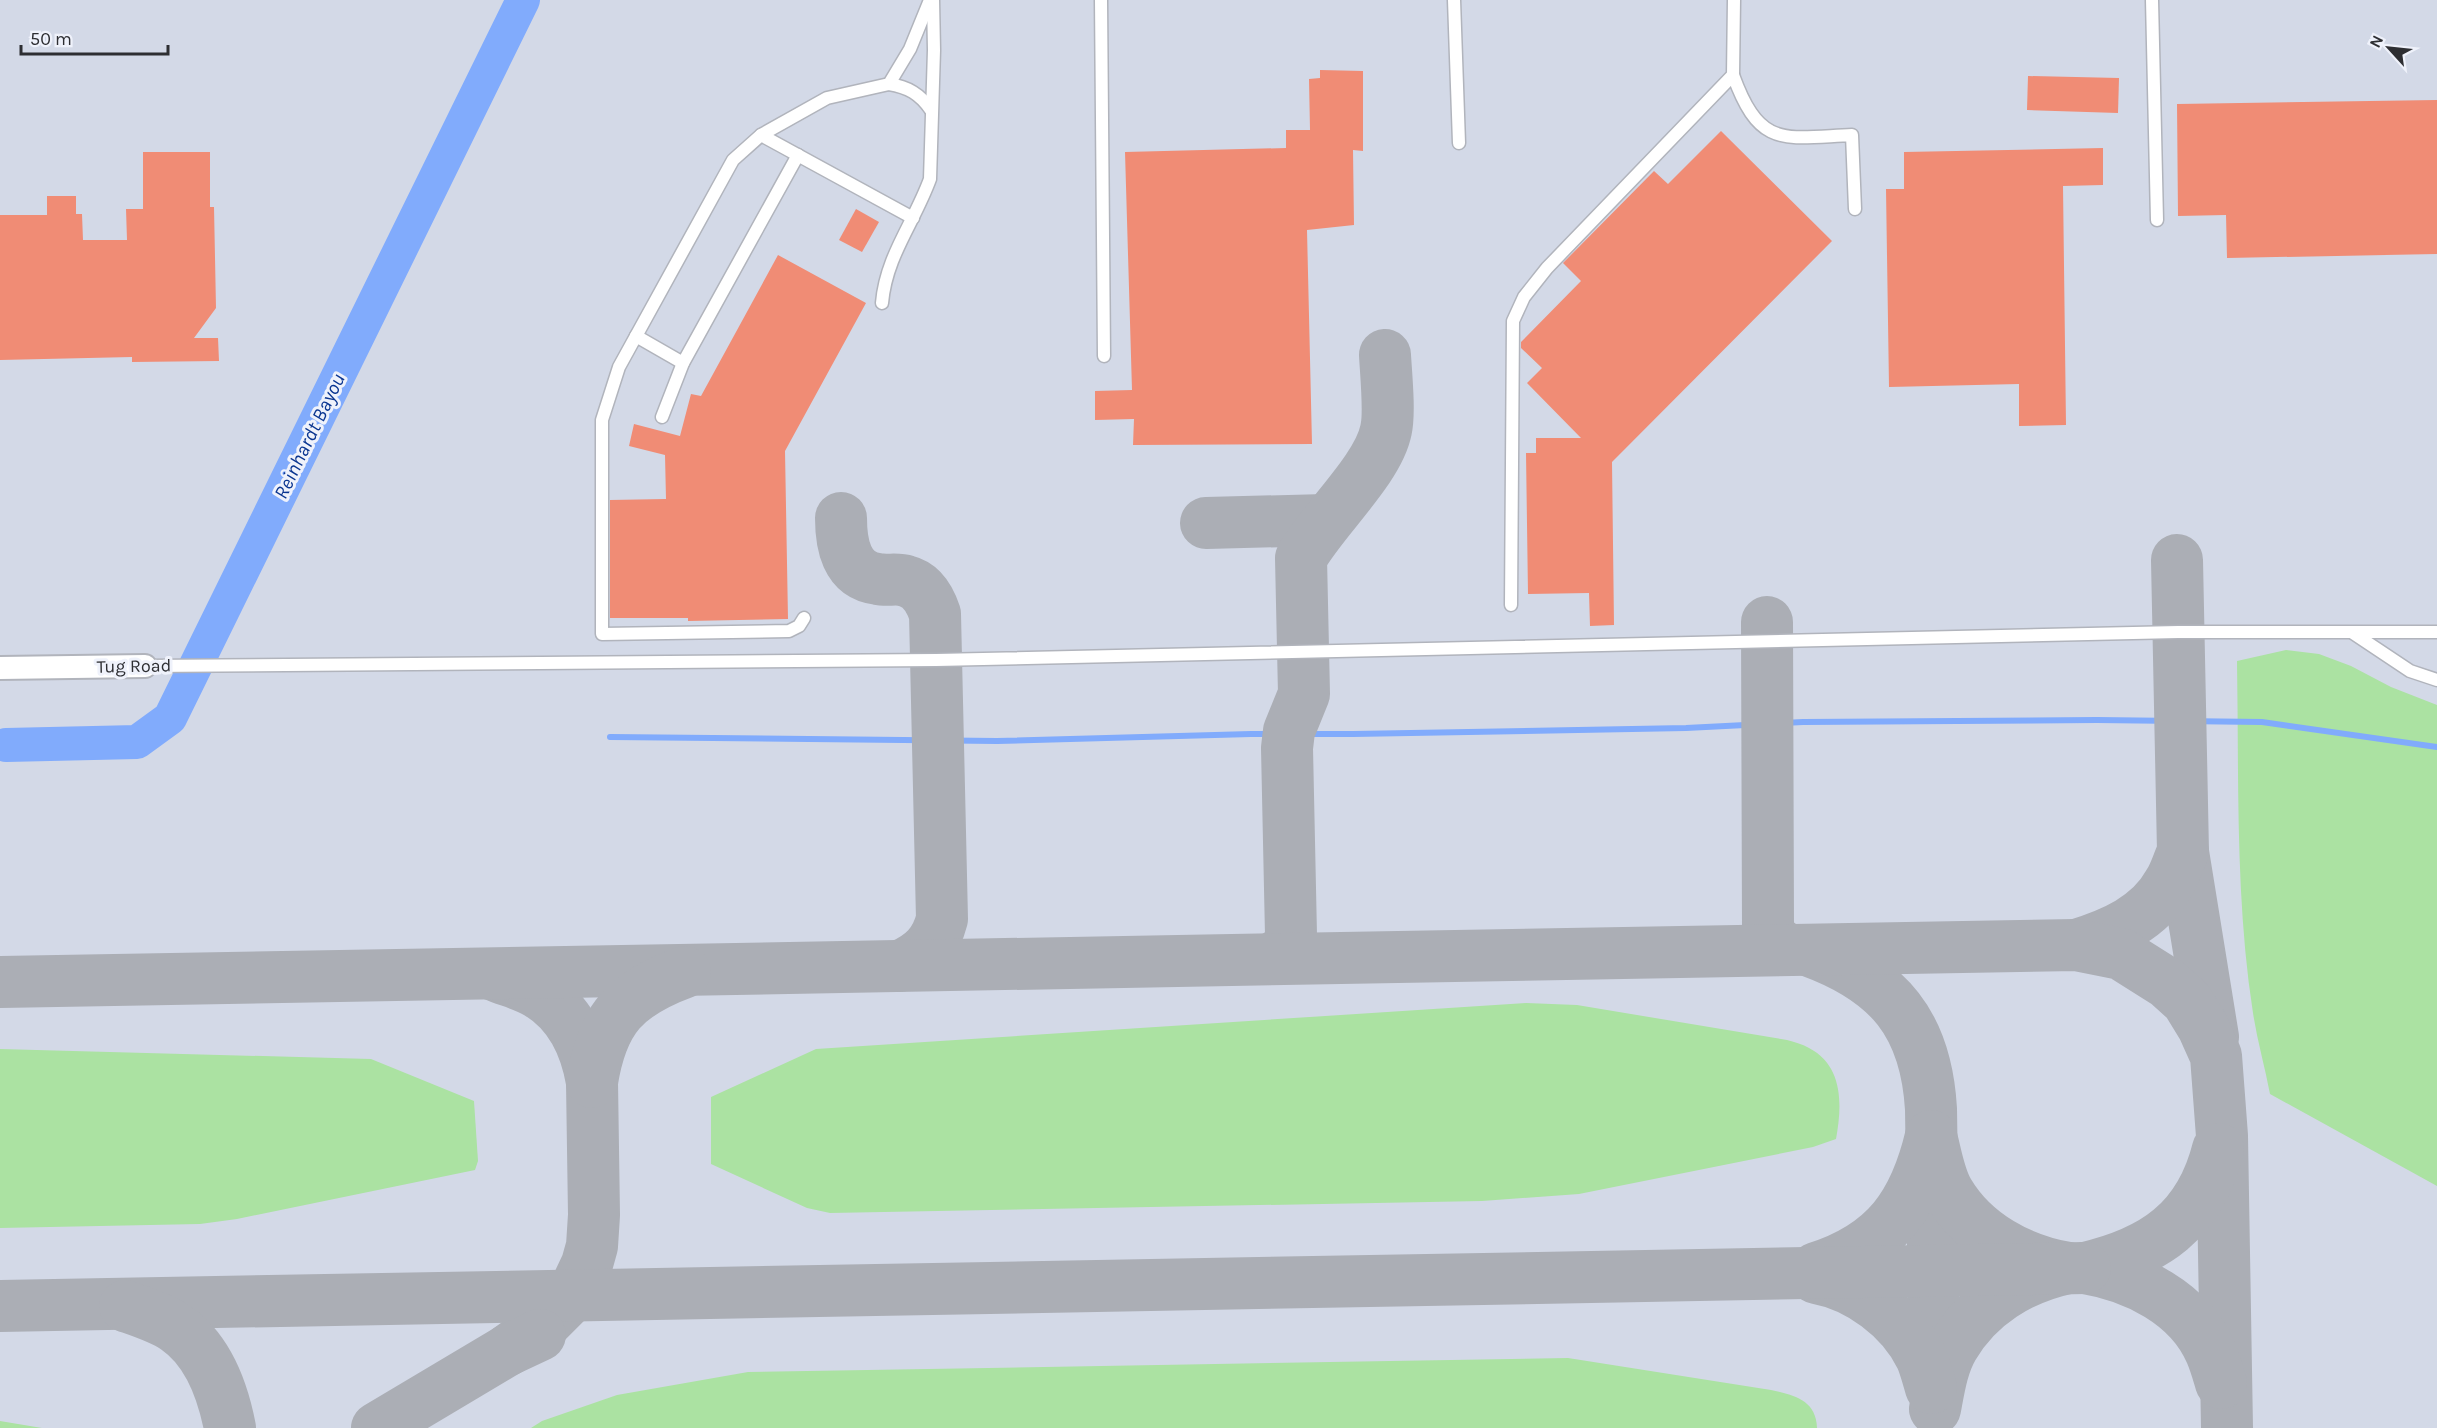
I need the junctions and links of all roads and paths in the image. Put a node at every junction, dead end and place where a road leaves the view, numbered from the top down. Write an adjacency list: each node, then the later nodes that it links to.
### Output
1 (932, 0): 7 (lane); 8 (lane)
2 (1101, 0): 17 (lane)
3 (1454, 0): 10 (lane)
4 (1734, 0): 6 (lane)
5 (2152, 0): 14 (lane)
6 (1733, 75): 12 (lane); 20 (lane)
7 (889, 84): 8 (lane); 9 (lane)
8 (931, 110): 13 (lane)
9 (761, 135): 11 (lane); 16 (lane)
10 (1459, 143)
11 (798, 155): 13 (lane); 18 (lane)
12 (1855, 209)
13 (913, 218): 15 (lane)
14 (2157, 220)
15 (882, 303)
16 (636, 336): 18 (lane); 21 (lane)
17 (1104, 356)
18 (683, 363): 19 (lane)
19 (662, 417)
20 (1511, 605)
21 (804, 618)
22 (2352, 632): 23 (lane, Tug Road); 24 (lane, Tug Road); 26 (lane)
23 (2437, 632)
24 (145, 666): 25 (street, Tug Road)
25 (0, 668)
26 (2437, 680)

